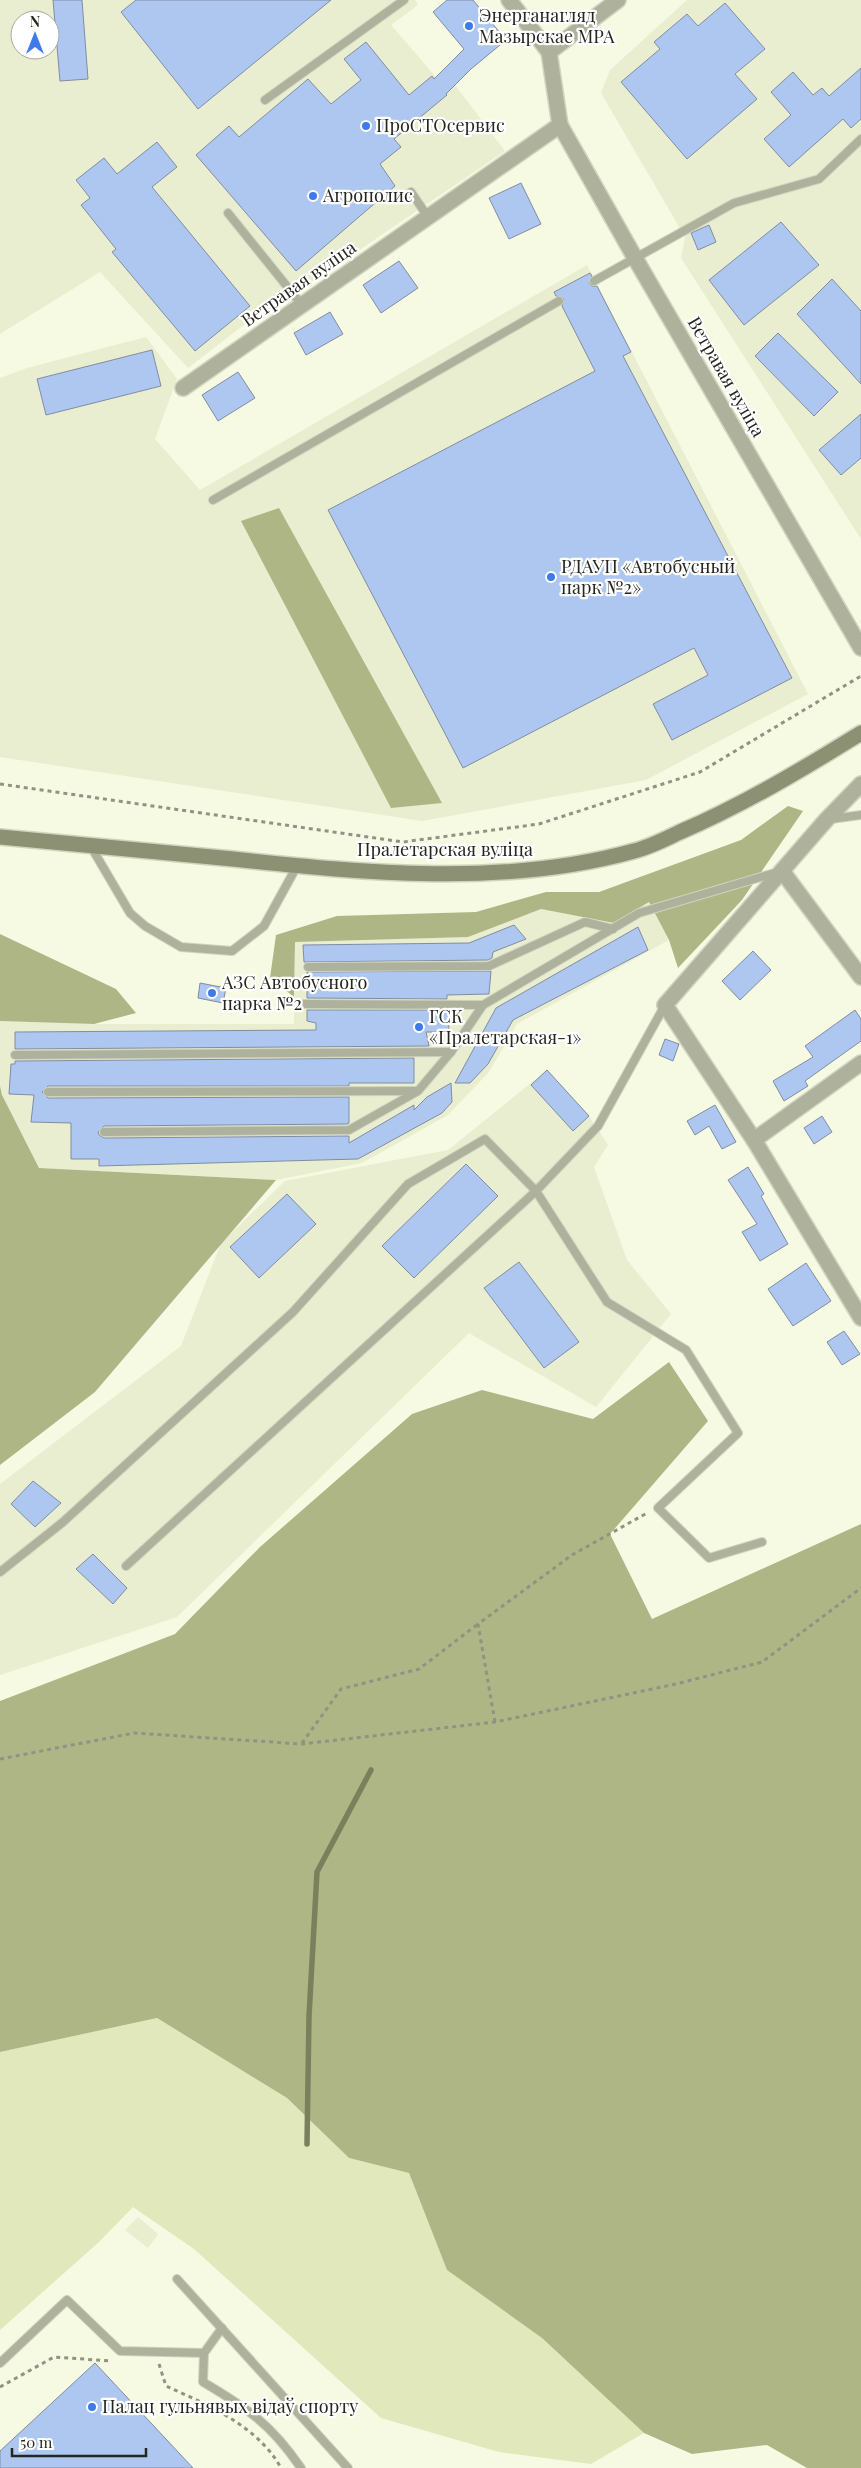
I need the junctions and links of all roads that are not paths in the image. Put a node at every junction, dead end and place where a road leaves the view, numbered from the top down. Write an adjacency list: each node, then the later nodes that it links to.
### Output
1 (404, 0): 5 (lane)
2 (510, 0): 4 (street, Ветравая вуліца)
3 (618, 0): 4 (street)
4 (550, 52): 6 (street, Ветравая вуліца)
5 (264, 100)
6 (560, 125): 10 (street, Ветравая вуліца); 11 (street, Ветравая вуліца)
7 (861, 139): 11 (lane)
8 (411, 192): 10 (lane)
9 (228, 213): 14 (lane)
10 (428, 217): 14 (street, Ветравая вуліца)
11 (635, 258): 12 (lane); 17 (street, Ветравая вуліца)
12 (594, 281)
13 (559, 301): 16 (lane)
14 (302, 305): 15 (street, Ветравая вуліца)
15 (183, 388)
16 (213, 500)
17 (861, 648)
18 (861, 733): 24 (main road, Пралетарская вуліца)
19 (861, 784): 21 (street)
20 (861, 815): 21 (lane)
21 (827, 819): 25 (street)
22 (0, 837): 23 (main road, Пралетарская вуліца)
23 (90, 845): 24 (main road, Пралетарская вуліца); 24 (lane)
24 (297, 866)
25 (782, 871): 26 (lane); 28 (street); 30 (street)
26 (613, 929): 27 (lane); 31 (lane)
27 (308, 967)
28 (861, 977)
29 (304, 1004): 31 (lane)
30 (665, 1005): 38 (street); 39 (lane)
31 (483, 1006): 32 (lane)
32 (451, 1052): 33 (lane); 35 (lane)
33 (15, 1055)
34 (861, 1063): 38 (street)
35 (418, 1091): 36 (lane); 37 (lane)
36 (48, 1092)
37 (104, 1132)
38 (754, 1140): 40 (street)
39 (536, 1191): 41 (lane); 42 (lane); 43 (lane)
40 (861, 1318)
41 (762, 1542)
42 (126, 1566)
43 (0, 1572)
44 (177, 2279): 45 (lane)
45 (222, 2328): 46 (lane); 49 (lane)
46 (204, 2353): 47 (lane); 48 (lane)
47 (0, 2362)
48 (301, 2468)
49 (348, 2468)

